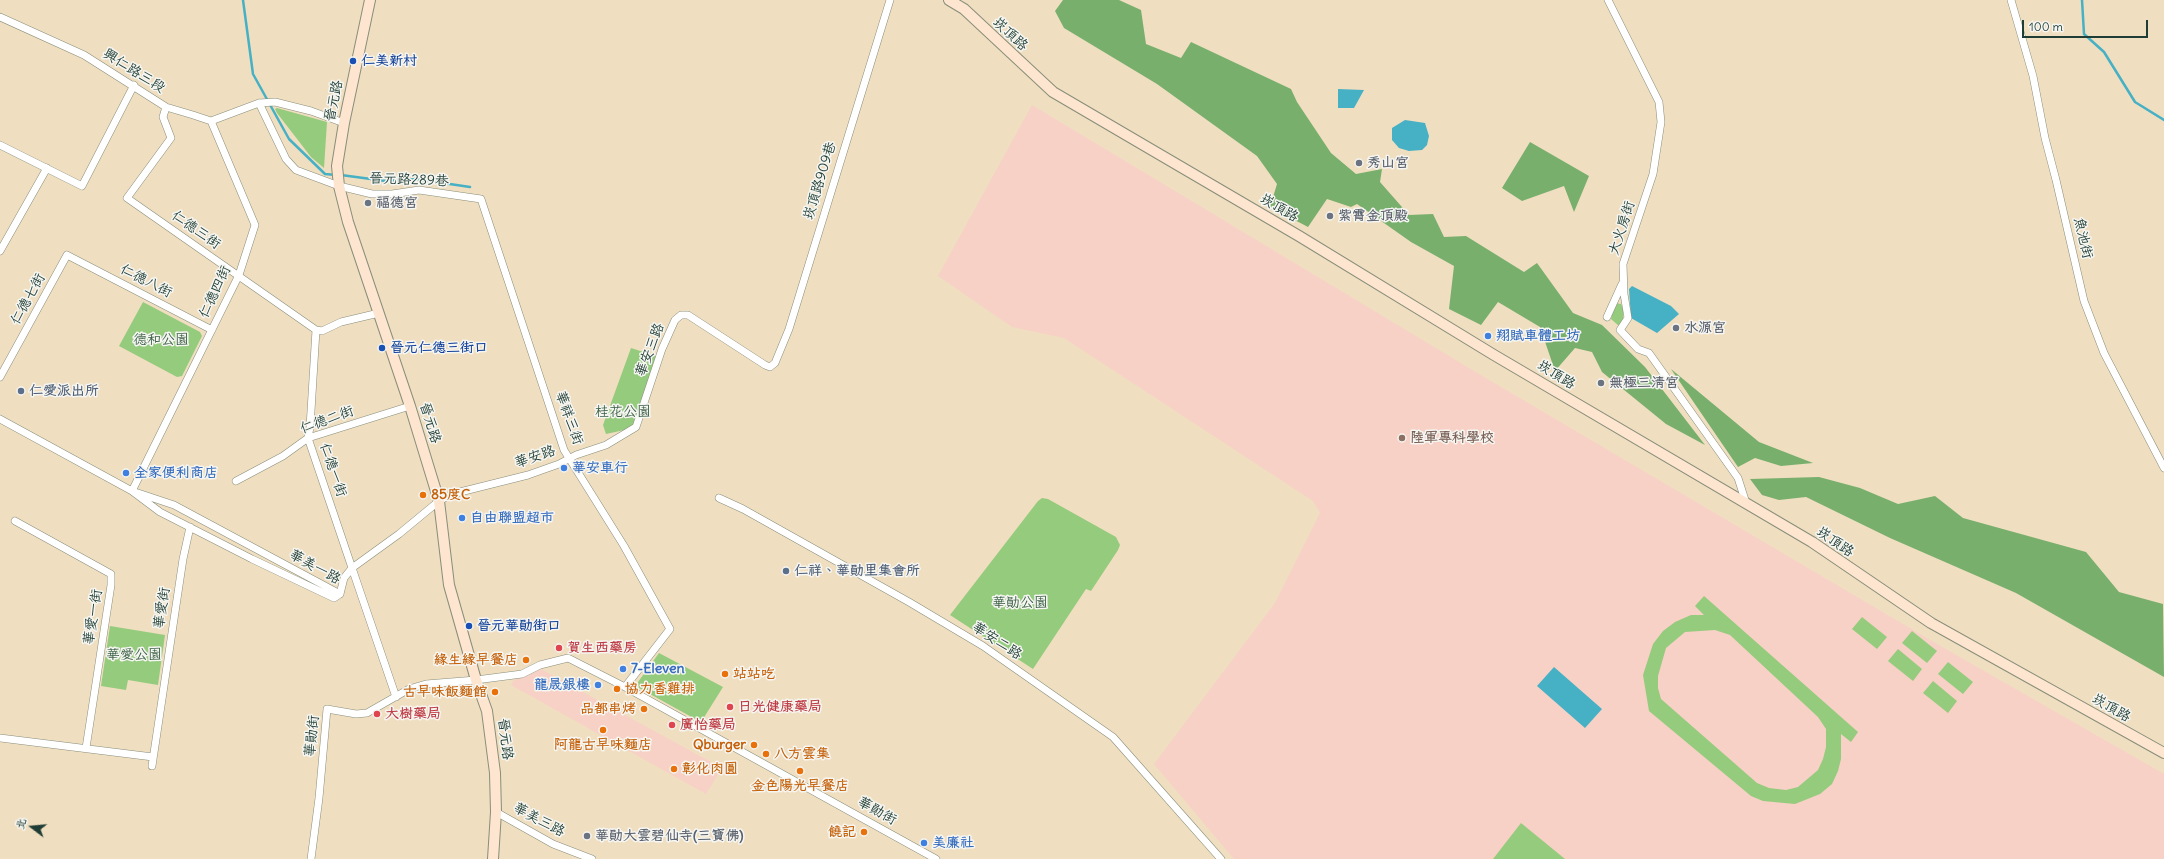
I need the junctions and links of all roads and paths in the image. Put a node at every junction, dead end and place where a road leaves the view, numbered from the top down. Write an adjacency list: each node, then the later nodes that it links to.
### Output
1 (370, 0): 11 (street, 晉元路)
2 (890, 0): 24 (street, 崁頂路909巷)
3 (949, 0): 36 (street, 崁頂路)
4 (1608, 0): 19 (street, 大火房街)
5 (2011, 0): 31 (street, 魚池街)
6 (0, 17): 7 (street, 興仁路三段)
7 (134, 85): 9 (street, 興仁路三段); 13 (street)
8 (259, 104): 10 (street); 11 (street); 14 (street, 晉元路289巷)
9 (166, 107): 10 (street, 興仁路三段); 18 (street, 仁德三街)
10 (211, 120): 18 (street, 仁德四街)
11 (344, 123): 14 (street, 晉元路)
12 (0, 145): 13 (street)
13 (47, 168): 16 (street)
14 (339, 186): 15 (street, 晉元路289巷); 20 (street, 晉元路)
15 (481, 199): 30 (street, 華祥三街)
16 (0, 252)
17 (67, 255): 22 (street, 仁德八街); 25 (street, 仁德七街)
18 (239, 275): 22 (street, 仁德四街); 23 (street, 仁德三街)
19 (1623, 282): 21 (street); 36 (street, 大火房街)
20 (379, 313): 23 (street); 26 (street, 晉元路)
21 (1607, 317)
22 (212, 330): 33 (street, 仁德四街)
23 (316, 330): 29 (street, 仁德一街)
24 (770, 367): 28 (street, 華安三路)
25 (0, 377)
26 (410, 406): 29 (street, 仁德二街); 35 (street, 晉元路)
27 (0, 419): 33 (street, 華美一路)
28 (636, 427): 30 (street, 華安路)
29 (308, 438): 32 (street, 仁德二街); 39 (street, 仁德一街)
30 (570, 458): 35 (street, 華安路); 42 (street, 華祥三街)
31 (2164, 468)
32 (236, 481)
33 (132, 491): 38 (street, 華美一路); 40 (street, 華美一路)
34 (719, 498): 54 (street, 華安二路)
35 (439, 501): 39 (street); 41 (street, 晉元路)
36 (1746, 503): 46 (street, 崁頂路)
37 (15, 522): 45 (street, 華愛一街)
38 (190, 526): 40 (street, 華美一路); 47 (street, 華愛街)
39 (352, 568): 40 (street); 43 (street, 仁德一街)
40 (340, 594)
41 (476, 680): 42 (street, 華勛街); 43 (street, 華勛街); 49 (street, 晉元路)
42 (625, 687): 53 (street, 華勛街)
43 (396, 697): 50 (street, 華勛街)
44 (0, 738): 45 (street)
45 (86, 748): 47 (street)
46 (2164, 754)
47 (153, 757): 48 (street, 華愛街)
48 (152, 766)
49 (496, 812): 51 (street, 晉元路); 52 (street, 華美三路)
50 (311, 859)
51 (493, 859)
52 (592, 859)
53 (936, 859)
54 (1221, 859)

